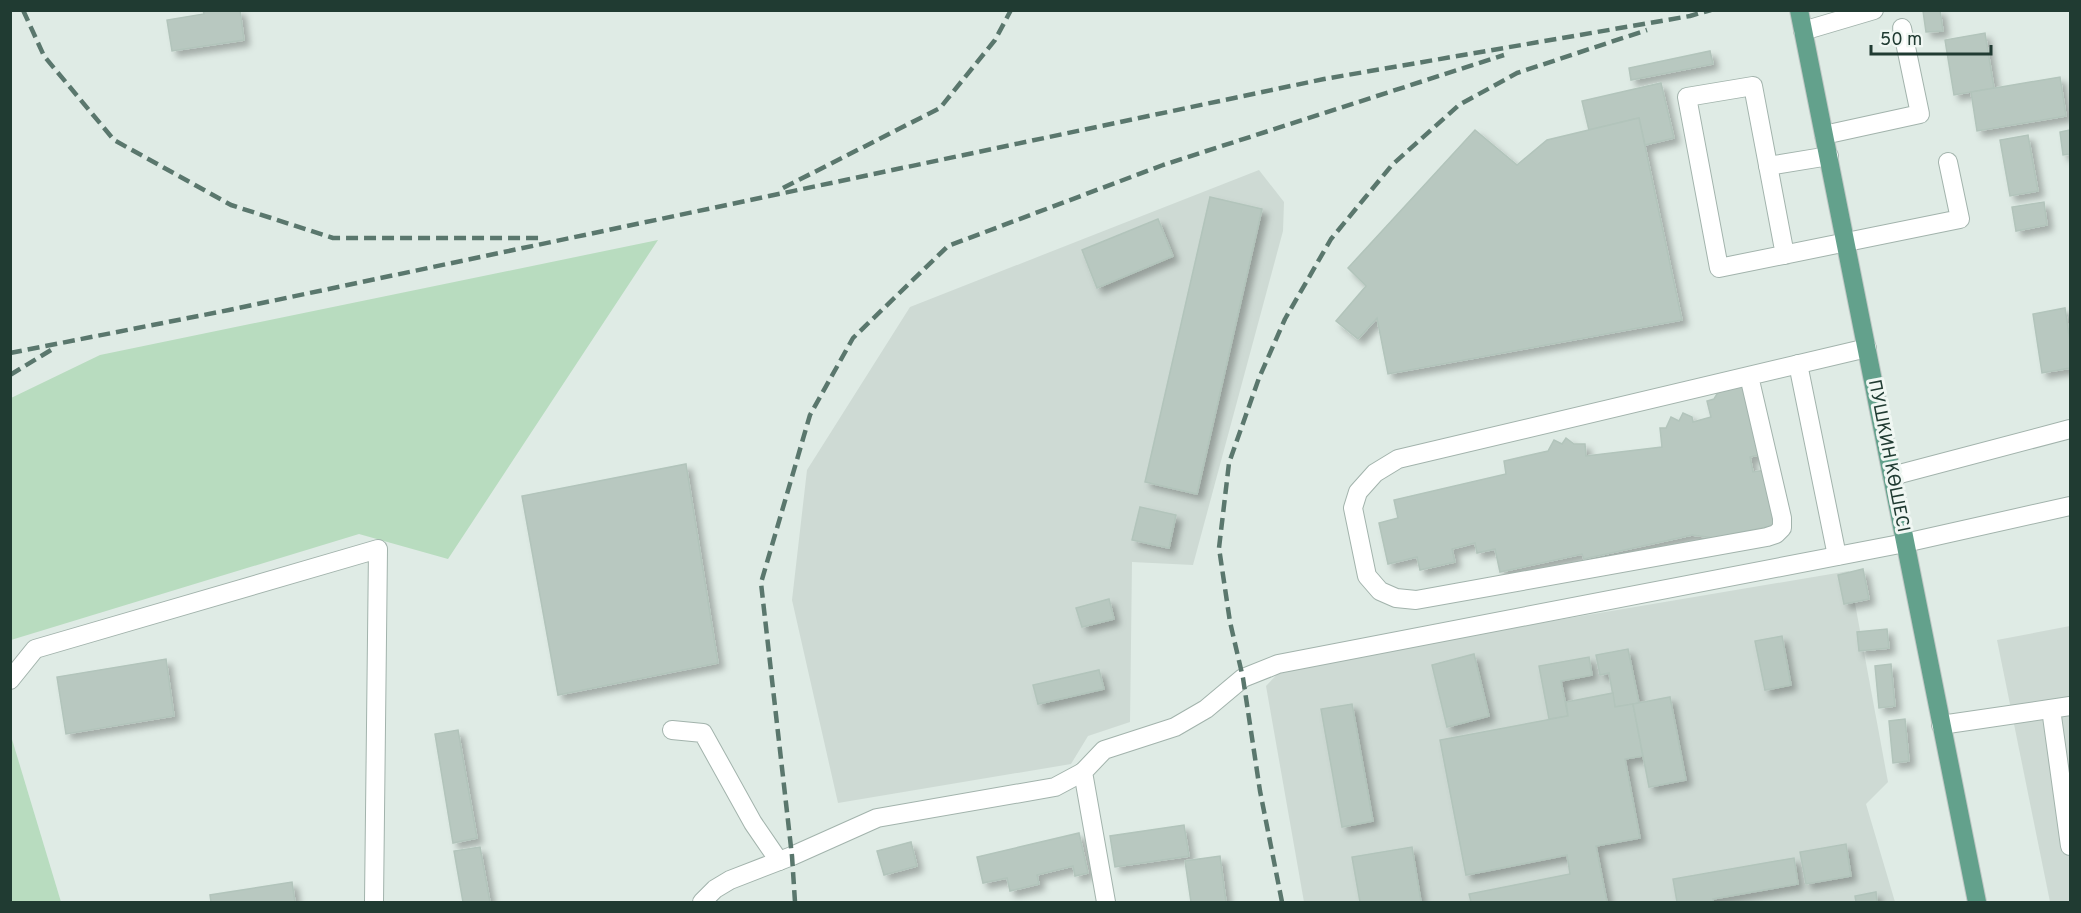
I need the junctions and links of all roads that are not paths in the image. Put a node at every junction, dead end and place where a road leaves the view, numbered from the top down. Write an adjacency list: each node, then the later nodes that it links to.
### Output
1 (1799, 10): 4 (main road, ПУШКИН КӨШЕСІ)
2 (1874, 10): 4 (street)
3 (1902, 28): 5 (street)
4 (1803, 31): 5 (main road, ПУШКИН КӨШЕСІ)
5 (1824, 135): 6 (main road, ПУШКИН КӨШЕСІ)
6 (1828, 156): 8 (street); 9 (main road, ПУШКИН КӨШЕСІ)
7 (1948, 162): 9 (street)
8 (1768, 166): 10 (street); 10 (street)
9 (1846, 243): 10 (street); 11 (main road, ПУШКИН КӨШЕСІ)
10 (1785, 255)
11 (1867, 348): 12 (street); 15 (main road, ПУШКИН КӨШЕСІ)
12 (1798, 364): 13 (street); 18 (street)
13 (1749, 376): 13 (street)
14 (2070, 429): 15 (street)
15 (1892, 476): 17 (main road, ПУШКИН КӨШЕСІ)
16 (2070, 506): 17 (street)
17 (1905, 543): 18 (street); 22 (main road, ПУШКИН КӨШЕСІ)
18 (1837, 556): 24 (street)
19 (10, 680): 27 (street)
20 (2070, 706): 21 (street)
21 (2051, 709): 22 (street); 25 (street)
22 (1941, 725): 30 (main road, ПУШКИН КӨШЕСІ)
23 (672, 730): 26 (street)
24 (1083, 772): 26 (street); 29 (street)
25 (2070, 846)
26 (779, 861): 28 (street)
27 (374, 903)
28 (702, 903)
29 (1106, 903)
30 (1977, 903)

